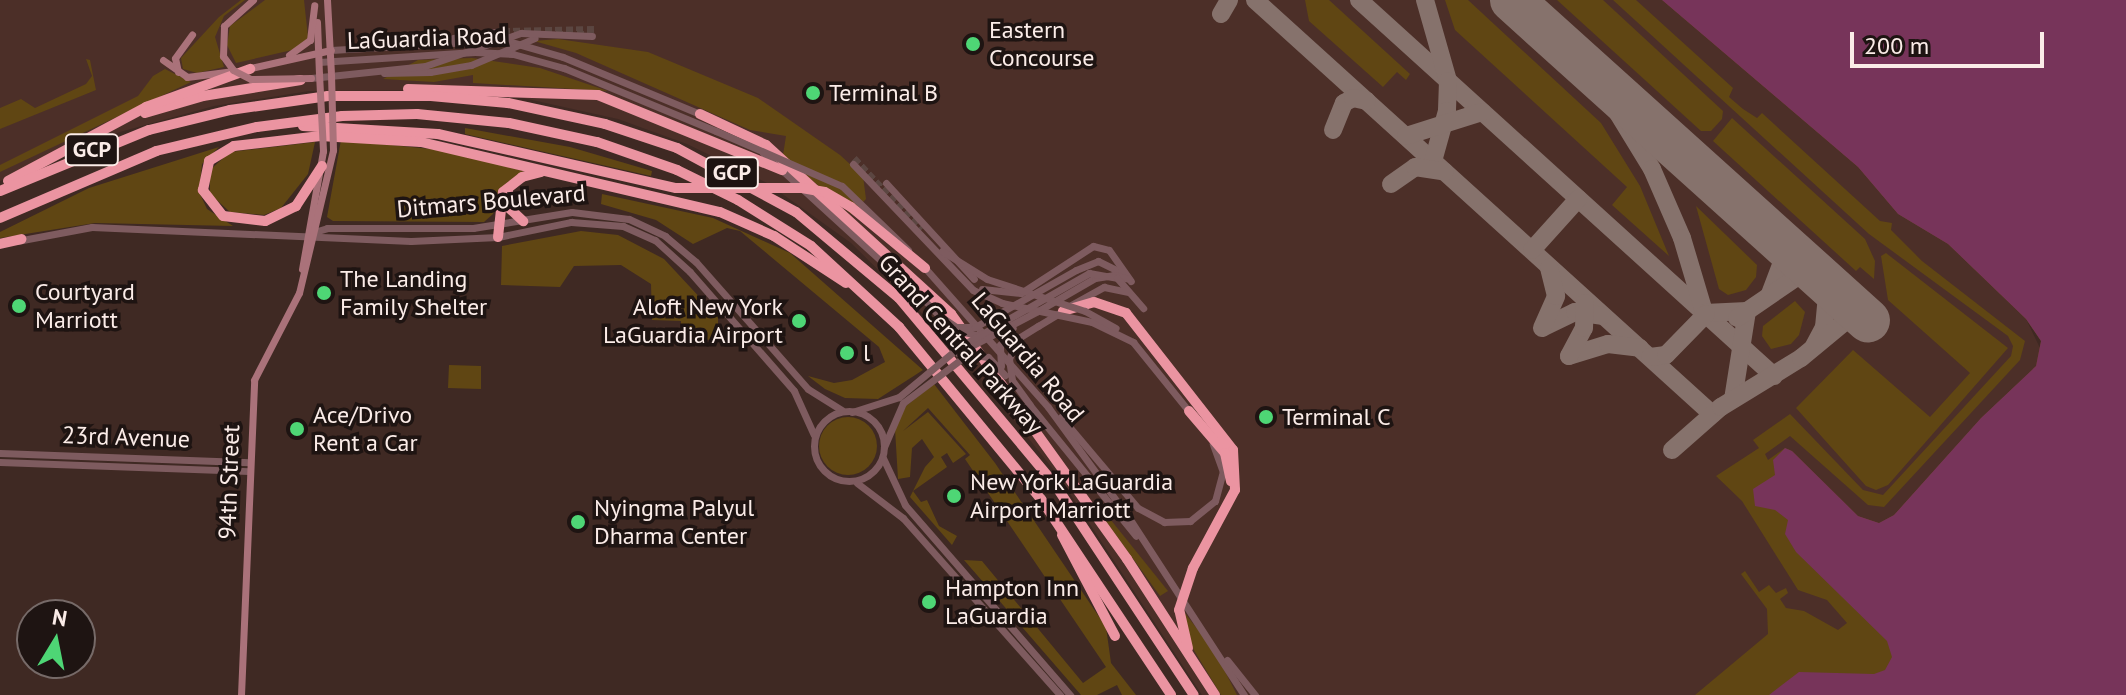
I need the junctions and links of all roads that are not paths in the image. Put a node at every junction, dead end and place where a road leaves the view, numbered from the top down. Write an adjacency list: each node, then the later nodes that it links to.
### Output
1 (327, 0): 9 (main road, 94th Street)
2 (251, 1): 17 (main road, bridge)
3 (314, 2): 10 (main road, 94th Street); 13 (main road)
4 (503, 31): 8 (street)
5 (192, 35): 18 (main road)
6 (592, 36): 16 (street, bridge)
7 (535, 38): 16 (street, bridge)
8 (440, 43): 9 (street, LaGuardia Road); 20 (street, LaGuardia Road)
9 (331, 50): 10 (main road); 12 (main road, 94th Street)
10 (318, 52): 13 (main road); 14 (main road, 94th Street)
11 (163, 60): 18 (main road)
12 (330, 61): 14 (street, LaGuardia Road); 33 (main road, 94th Street, bridge); 38 (street, LaGuardia Road, bridge)
13 (276, 62): 15 (main road)
14 (319, 62): 17 (main road, 94th Street)
15 (250, 69): 18 (main road); 22 (highway)
16 (383, 73): 17 (street, bridge)
17 (315, 76): 22 (highway, bridge); 24 (main road, 94th Street, bridge)
18 (187, 77)
19 (300, 99): 25 (highway); 29 (highway, Grand Central Parkway / GCP); 74 (highway, Grand Central Parkway / GCP)
20 (700, 114): 25 (street, LaGuardia Road); 69 (highway)
21 (257, 127): 30 (highway, Grand Central Parkway / GCP); 38 (highway, bridge); 46 (highway, Grand Central Parkway / GCP)
22 (75, 143): 29 (highway)
23 (853, 164): 48 (street, bridge)
24 (322, 166): 27 (highway); 33 (main road, 94th Street)
25 (782, 170): 43 (street, LaGuardia Road)
26 (513, 182): 27 (highway); 31 (highway); 32 (highway)
27 (594, 182): 46 (highway)
28 (886, 183): 40 (street)
29 (0, 189)
30 (0, 218)
31 (523, 221): 32 (street, Ditmars Boulevard); 54 (street, Ditmars Boulevard)
32 (498, 231): 33 (street, Ditmars Boulevard); 57 (street, Ditmars Boulevard)
33 (312, 235): 34 (street, Ditmars Boulevard); 62 (main road, 94th Street)
34 (21, 239): 35 (highway)
35 (0, 246)
36 (942, 251): 48 (street, bridge)
37 (1088, 263): 39 (street); 41 (street); 43 (street, bridge)
38 (925, 268): 51 (street, LaGuardia Road)
39 (1099, 277): 41 (street); 44 (street)
40 (974, 279)
41 (1131, 281): 42 (street)
42 (982, 289)
43 (931, 307): 47 (street, bridge)
44 (1038, 311): 49 (street, bridge); 50 (street, bridge)
45 (1063, 311): 47 (street, bridge); 53 (street, bridge); 65 (highway, bridge)
46 (885, 312): 64 (highway, Grand Central Parkway / GCP)
47 (979, 335): 49 (street, bridge)
48 (1133, 342): 55 (street)
49 (940, 363): 52 (street, bridge)
50 (1005, 375): 52 (street, bridge); 53 (street, bridge)
51 (1033, 386): 55 (street); 66 (street, LaGuardia Road)
52 (901, 400): 56 (street); 58 (street)
53 (1030, 405): 66 (street)
54 (842, 410): 56 (street); 57 (street)
55 (1189, 411): 65 (highway)
56 (852, 412): 58 (street)
57 (814, 435): 63 (street)
58 (884, 447): 60 (street)
59 (0, 453): 62 (street, 23rd Avenue)
60 (883, 458): 63 (street); 72 (street)
61 (0, 462): 62 (street, 23rd Avenue)
62 (250, 467): 70 (main road, 94th Street)
63 (857, 483): 71 (street)
64 (1055, 519): 67 (highway); 73 (highway, Grand Central Parkway / GCP)
65 (1212, 531): 69 (highway, bridge)
66 (1148, 550): 68 (street, LaGuardia Road)
67 (1115, 636)
68 (1215, 646): 76 (street); 77 (street)
69 (1188, 648): 75 (highway)
70 (241, 695)
71 (1060, 695)
72 (1070, 695)
73 (1171, 695)
74 (1194, 695)
75 (1215, 695)
76 (1244, 695)
77 (1255, 695)

